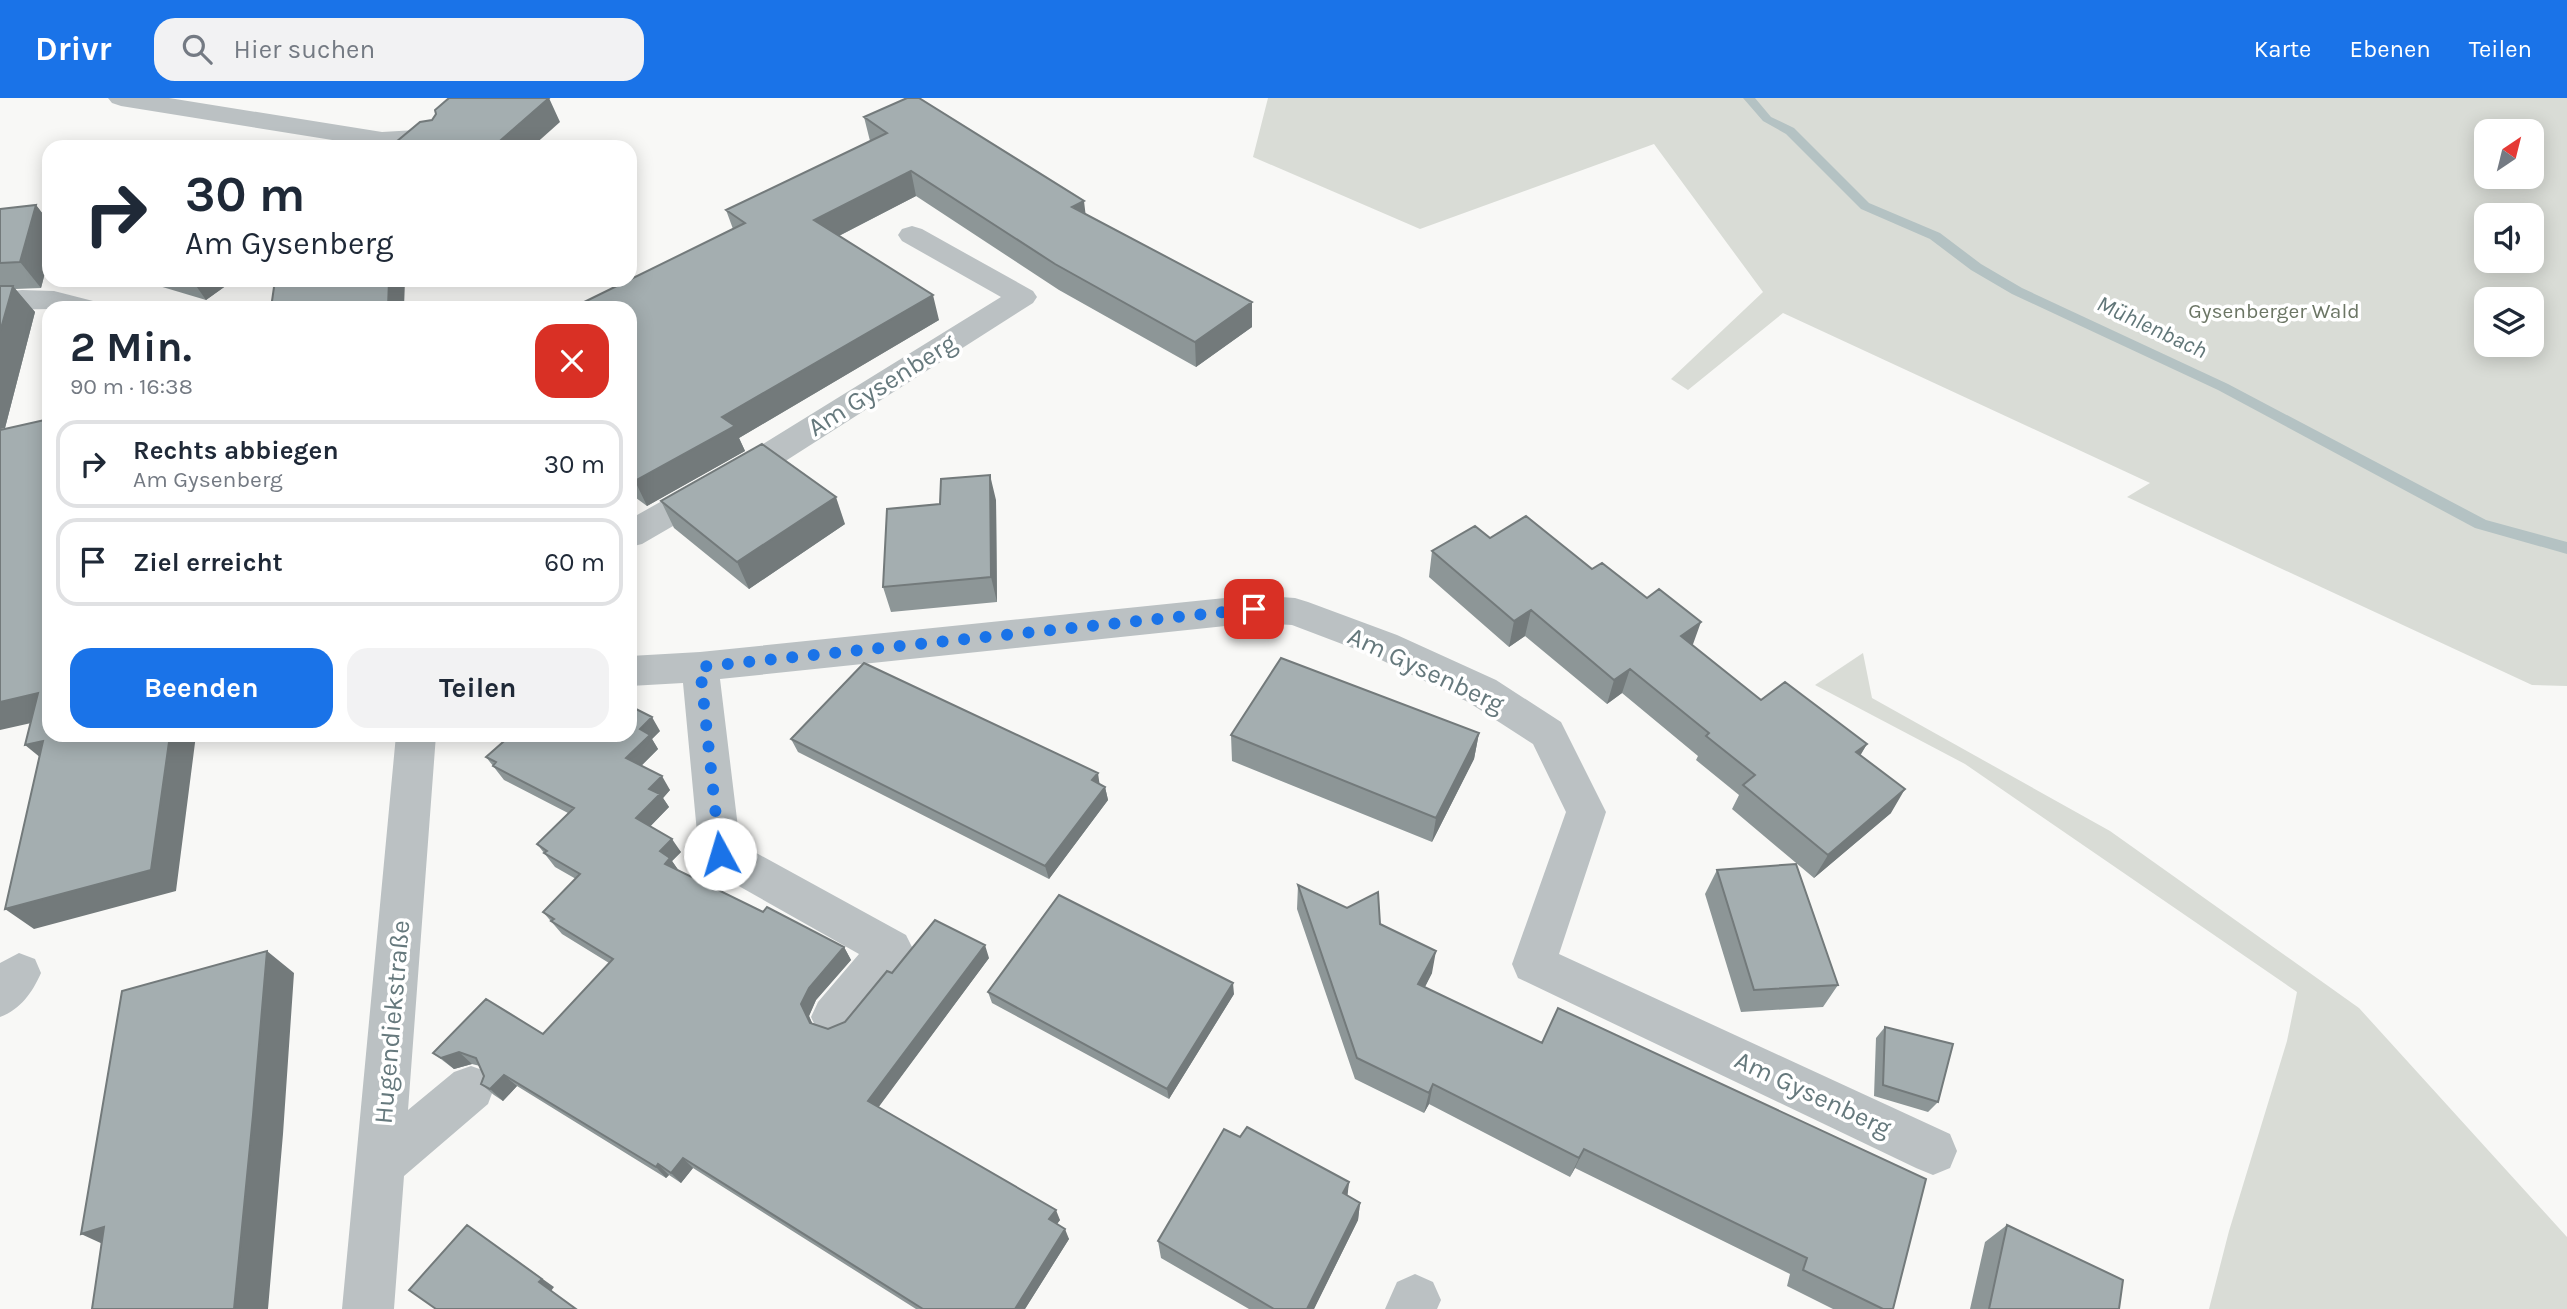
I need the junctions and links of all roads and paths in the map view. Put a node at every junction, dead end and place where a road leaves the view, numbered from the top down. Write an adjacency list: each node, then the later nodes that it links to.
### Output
1 (121, 98): 2 (street)
2 (433, 137)
3 (912, 234): 6 (street, Am Gysenberg)
4 (0, 301): 5 (street)
5 (67, 301)
6 (637, 531)
7 (700, 667): 8 (street, Am Gysenberg); 10 (street); 12 (street, Am Gysenberg)
8 (637, 671)
9 (415, 742): 13 (street, Hugendiekstraße)
10 (834, 1017)
11 (471, 1088): 13 (street)
12 (1933, 1151)
13 (380, 1164): 14 (street, Hugendiekstraße)
14 (368, 1309)

